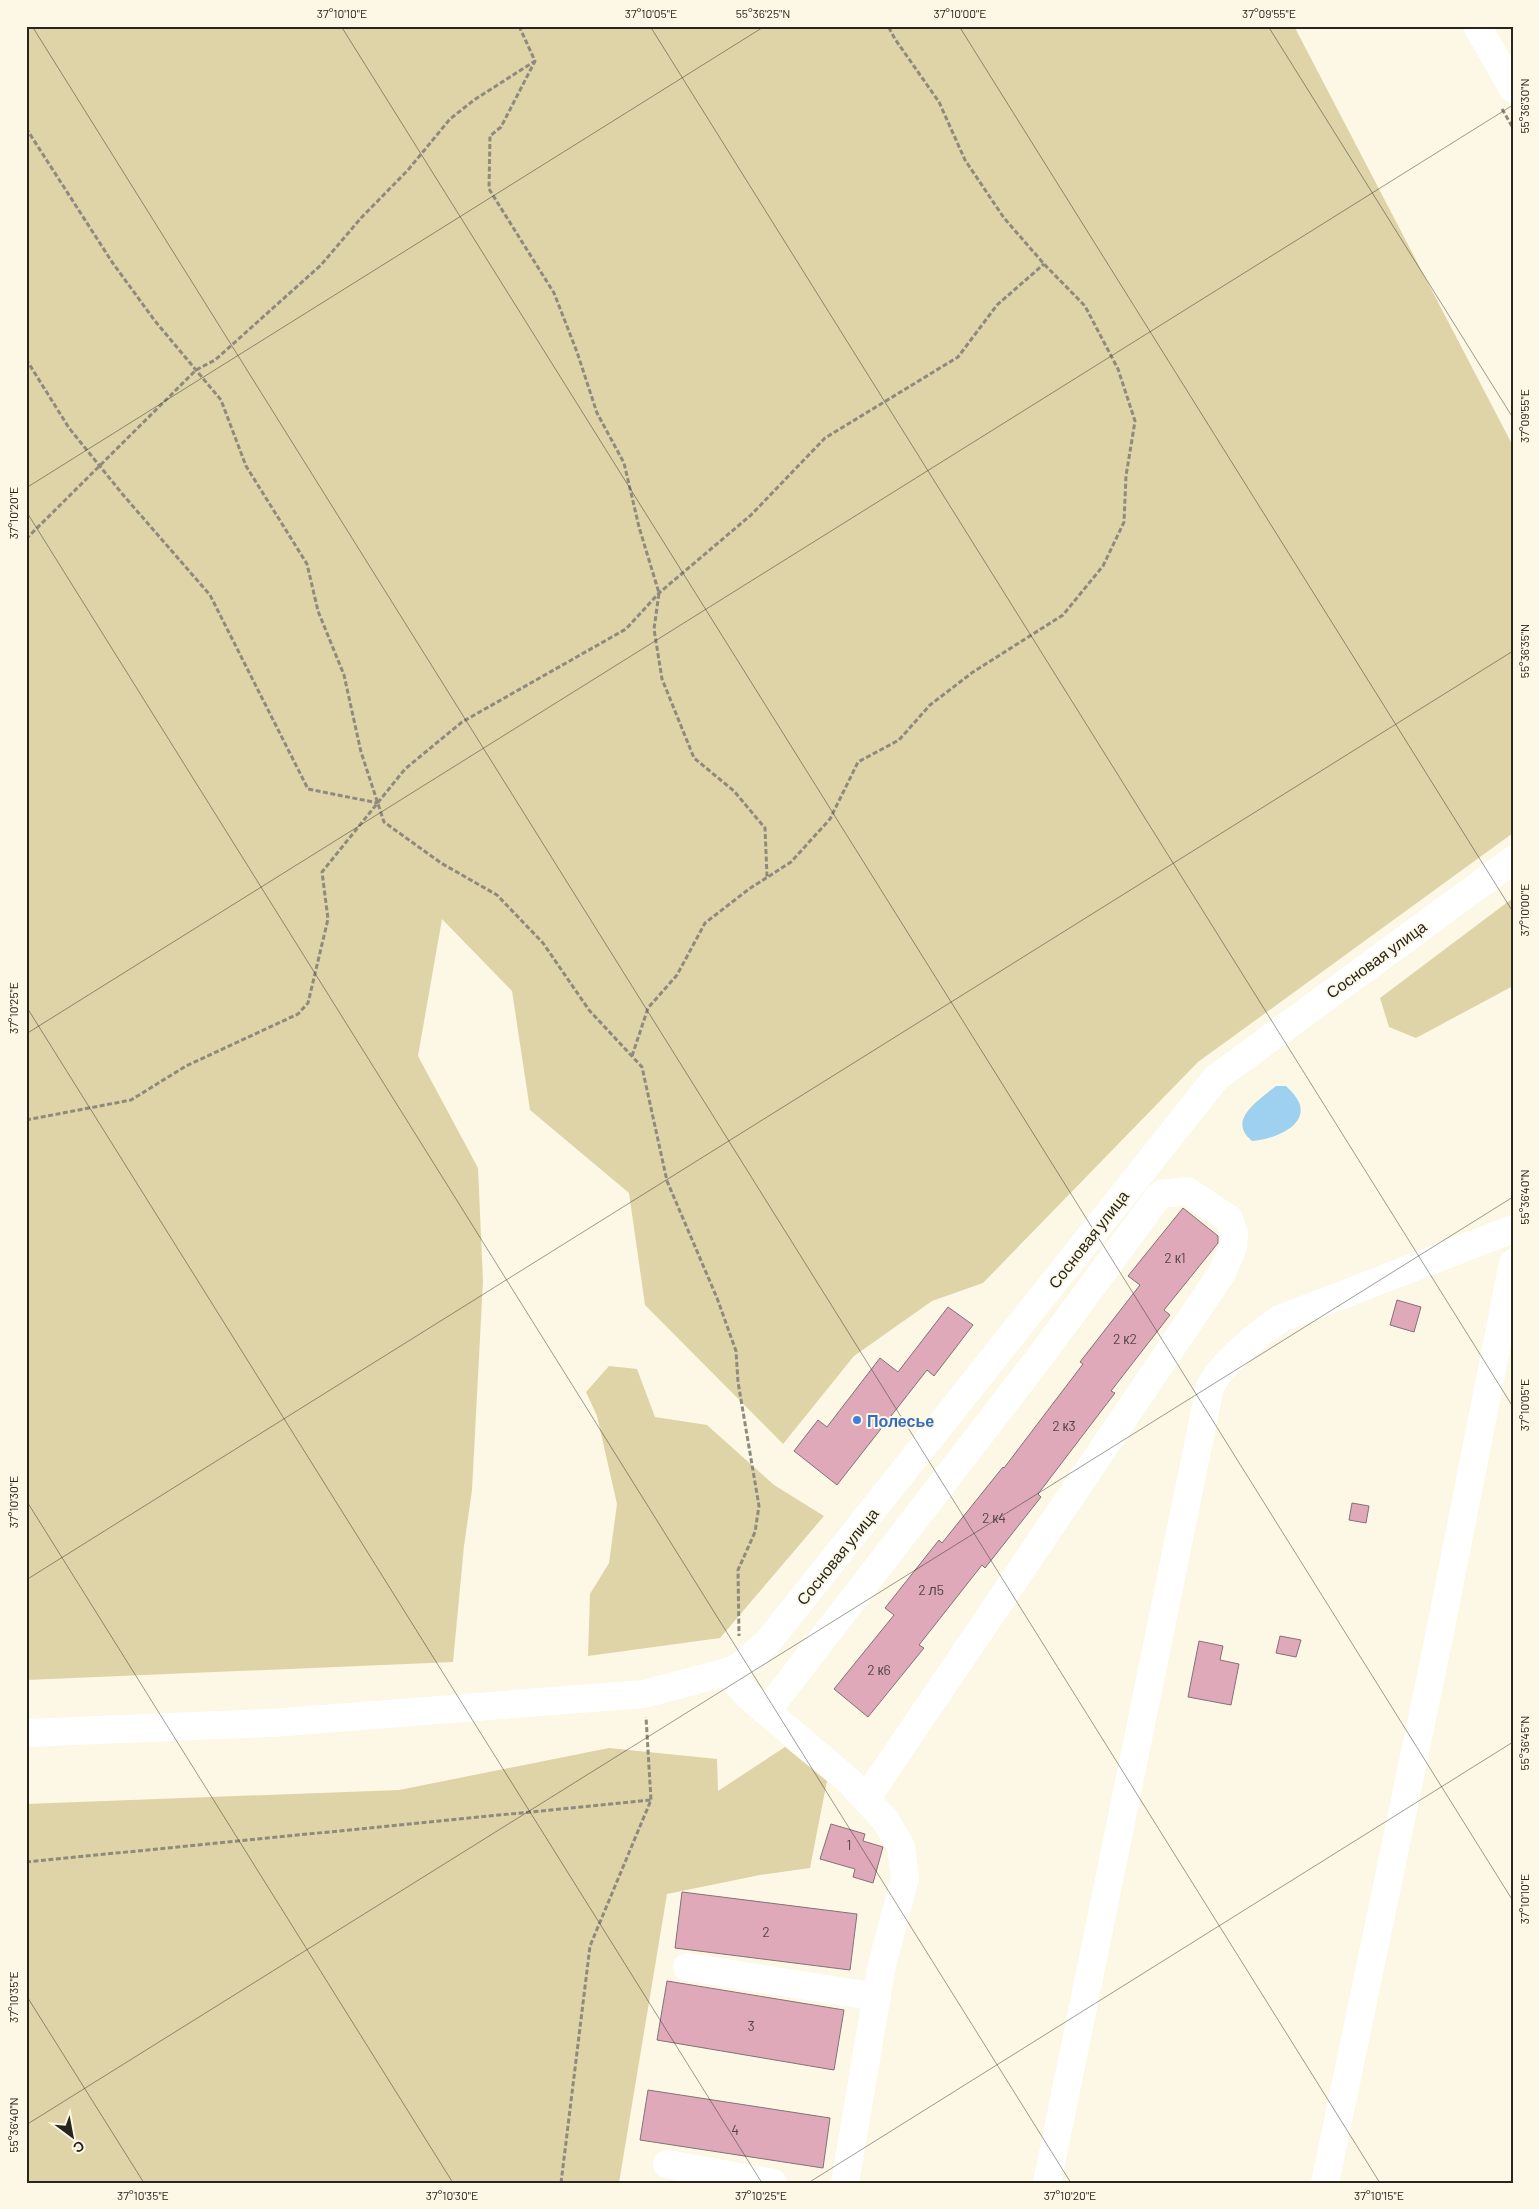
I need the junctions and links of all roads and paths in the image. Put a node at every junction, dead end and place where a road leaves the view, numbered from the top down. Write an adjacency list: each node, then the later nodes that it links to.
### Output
1 (519, 26): 4 (path)
2 (888, 26): 7 (path)
3 (1477, 26): 5 (street)
4 (535, 61): 9 (path); 12 (path)
5 (1513, 88)
6 (26, 128): 9 (path)
7 (1044, 264): 12 (path); 15 (path)
8 (26, 359): 10 (path)
9 (196, 370): 10 (path); 13 (path)
10 (99, 466): 11 (path); 13 (path)
11 (26, 539)
12 (659, 593): 13 (path); 15 (path)
13 (378, 803): 16 (path); 17 (path)
14 (1513, 860): 20 (street, Сосновая улица)
15 (767, 877): 16 (path)
16 (632, 1057): 20 (path)
17 (26, 1120)
18 (1513, 1229): 33 (street)
19 (1513, 1263): 34 (street)
20 (728, 1671): 21 (street); 22 (street)
21 (644, 1694): 23 (street); 25 (path)
22 (767, 1711): 24 (street); 24 (street)
23 (26, 1733)
24 (866, 1799): 28 (street)
25 (651, 1800): 26 (path); 30 (path)
26 (26, 1862)
27 (687, 1967): 28 (street)
28 (877, 1997): 32 (street)
29 (667, 2164): 31 (street)
30 (561, 2183)
31 (773, 2183)
32 (845, 2183)
33 (1047, 2183)
34 (1325, 2183)

